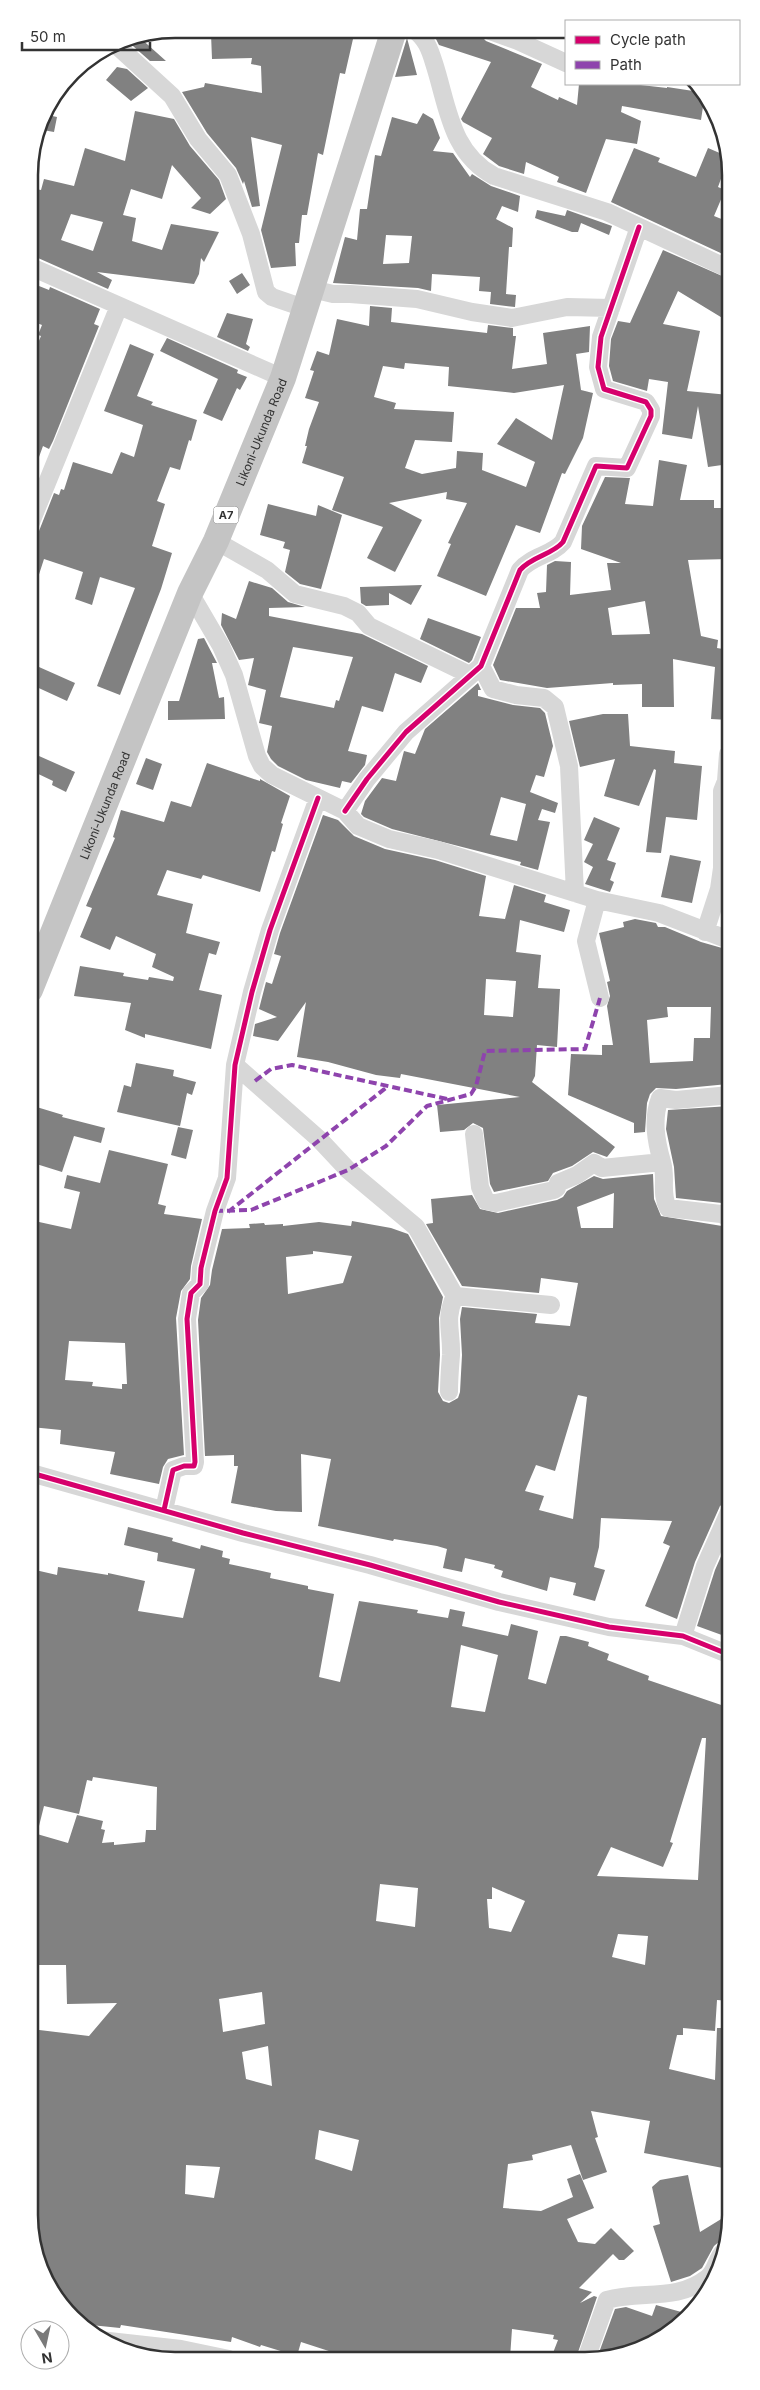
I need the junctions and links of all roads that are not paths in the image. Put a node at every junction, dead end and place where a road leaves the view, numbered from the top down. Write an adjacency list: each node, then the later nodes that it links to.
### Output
1 (392, 38): 9 (highway, Likoni-Ukunda Road / A7)
2 (421, 38): 6 (street)
3 (510, 38): 5 (street)
4 (120, 49): 9 (street)
5 (565, 63)
6 (639, 227): 7 (street); 11 (street)
7 (722, 266)
8 (38, 270): 10 (street)
9 (310, 299): 11 (street); 12 (highway, Likoni-Ukunda Road / A7)
10 (119, 306): 12 (street); 13 (street)
11 (611, 308): 16 (street)
12 (283, 378): 14 (highway, Likoni-Ukunda Road / A7)
13 (38, 507)
14 (216, 541): 15 (highway, Likoni-Ukunda Road / A7); 16 (street)
15 (190, 594): 18 (street); 26 (highway, Likoni-Ukunda Road / A7)
16 (476, 671): 19 (street); 22 (street)
17 (722, 791): 21 (street)
18 (318, 798): 19 (street); 28 (street)
19 (345, 811): 22 (street)
20 (722, 868): 24 (street)
21 (722, 868)
22 (575, 893): 23 (street)
23 (598, 900): 24 (street); 27 (street)
24 (705, 932): 25 (street)
25 (722, 938)
26 (38, 970)
27 (600, 998)
28 (236, 1065): 33 (street); 37 (street)
29 (722, 1096): 31 (street)
30 (474, 1134): 31 (street)
31 (662, 1162): 32 (street)
32 (722, 1214)
33 (455, 1296): 34 (street); 35 (street)
34 (551, 1305)
35 (449, 1392)
36 (38, 1475): 37 (street)
37 (164, 1510): 39 (street)
38 (722, 1528): 39 (street)
39 (683, 1636): 40 (street)
40 (722, 1652)
41 (707, 2278): 44 (street)
42 (125, 2343): 43 (street)
43 (193, 2352)
44 (588, 2352)

